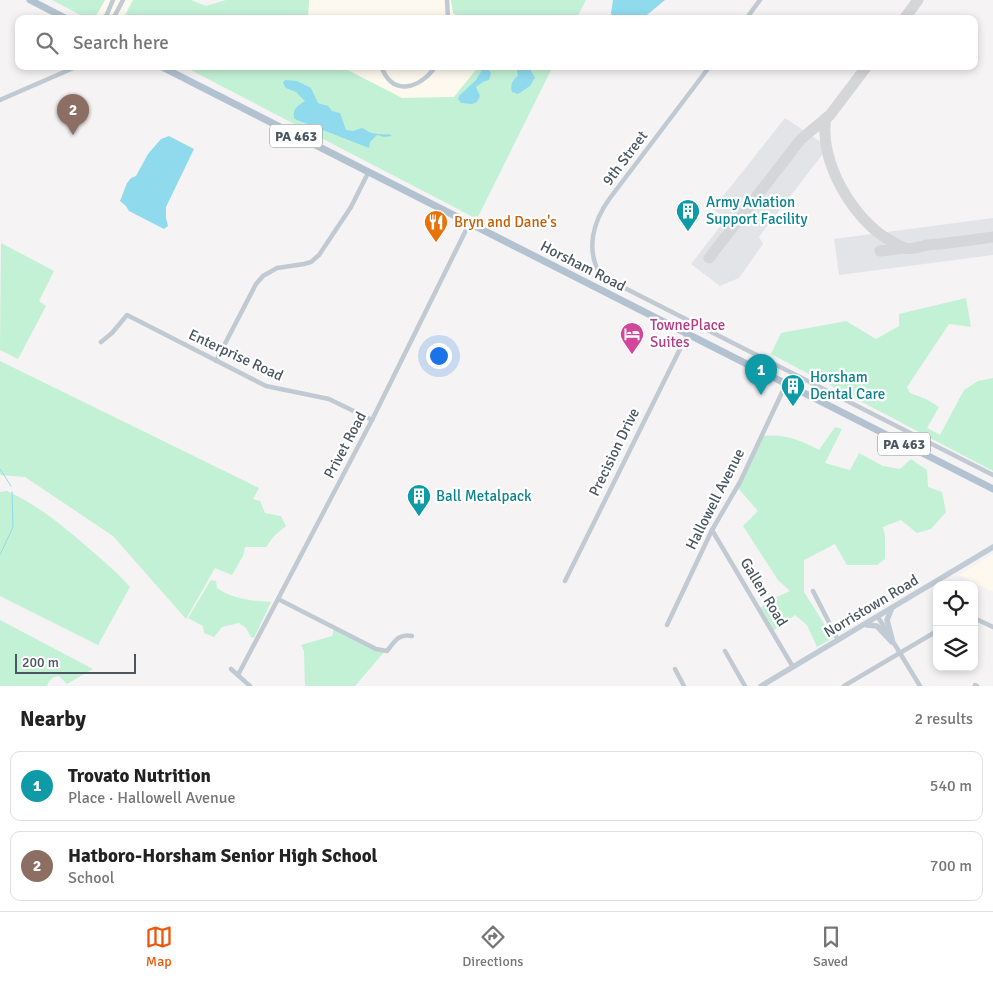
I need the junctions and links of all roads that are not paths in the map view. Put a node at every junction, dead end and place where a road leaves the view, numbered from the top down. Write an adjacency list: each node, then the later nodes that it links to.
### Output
1 (30, 0): 6 (main road)
2 (113, 0): 7 (street)
3 (123, 0): 8 (street)
4 (447, 0): 9 (street)
5 (760, 0): 10 (street)
6 (59, 15)
7 (107, 15)
8 (115, 15)
9 (448, 15)
10 (749, 15)
11 (69, 70): 16 (street)
12 (168, 70): 17 (main road, Horsham Road / PA 463)
13 (383, 70): 14 (street)
14 (433, 70)
15 (707, 70): 24 (street, 9th Street)
16 (0, 100)
17 (368, 173): 18 (main road, Horsham Road / PA 463); 21 (street)
18 (469, 224): 19 (main road, Horsham Road / PA 463); 23 (street, Privet Road)
19 (687, 335): 22 (main road, Horsham Road / PA 463); 28 (street, Precision Drive)
20 (101, 342): 21 (street, Enterprise Road)
21 (216, 361): 23 (street, Enterprise Road)
22 (786, 384): 25 (main road, Horsham Road / PA 463); 26 (street, Hallowell Avenue)
23 (372, 420): 30 (street, Privet Road)
24 (993, 475)
25 (993, 489)
26 (712, 530): 34 (street, Hallowell Avenue); 43 (street, Gallen Road)
27 (993, 547): 31 (main road, Norristown Road)
28 (565, 580)
29 (813, 591): 39 (street)
30 (278, 599): 38 (street); 46 (street, Privet Road)
31 (894, 607): 32 (main road, Norristown Road); 40 (main road)
32 (878, 617): 36 (main road, Norristown Road); 40 (street)
33 (978, 620): 35 (street)
34 (667, 625)
35 (993, 627)
36 (860, 628): 39 (main road, Norristown Road); 40 (main road)
37 (933, 633): 42 (street)
38 (412, 636)
39 (838, 640): 43 (main road, Norristown Road)
40 (892, 642): 42 (street)
41 (726, 651): 49 (street)
42 (899, 653): 51 (street); 52 (street)
43 (793, 667): 50 (main road, Norristown Road)
44 (231, 669): 46 (street)
45 (674, 669): 48 (street)
46 (238, 676): 47 (street)
47 (250, 686)
48 (684, 686)
49 (745, 686)
50 (761, 686)
51 (844, 686)
52 (920, 686)

